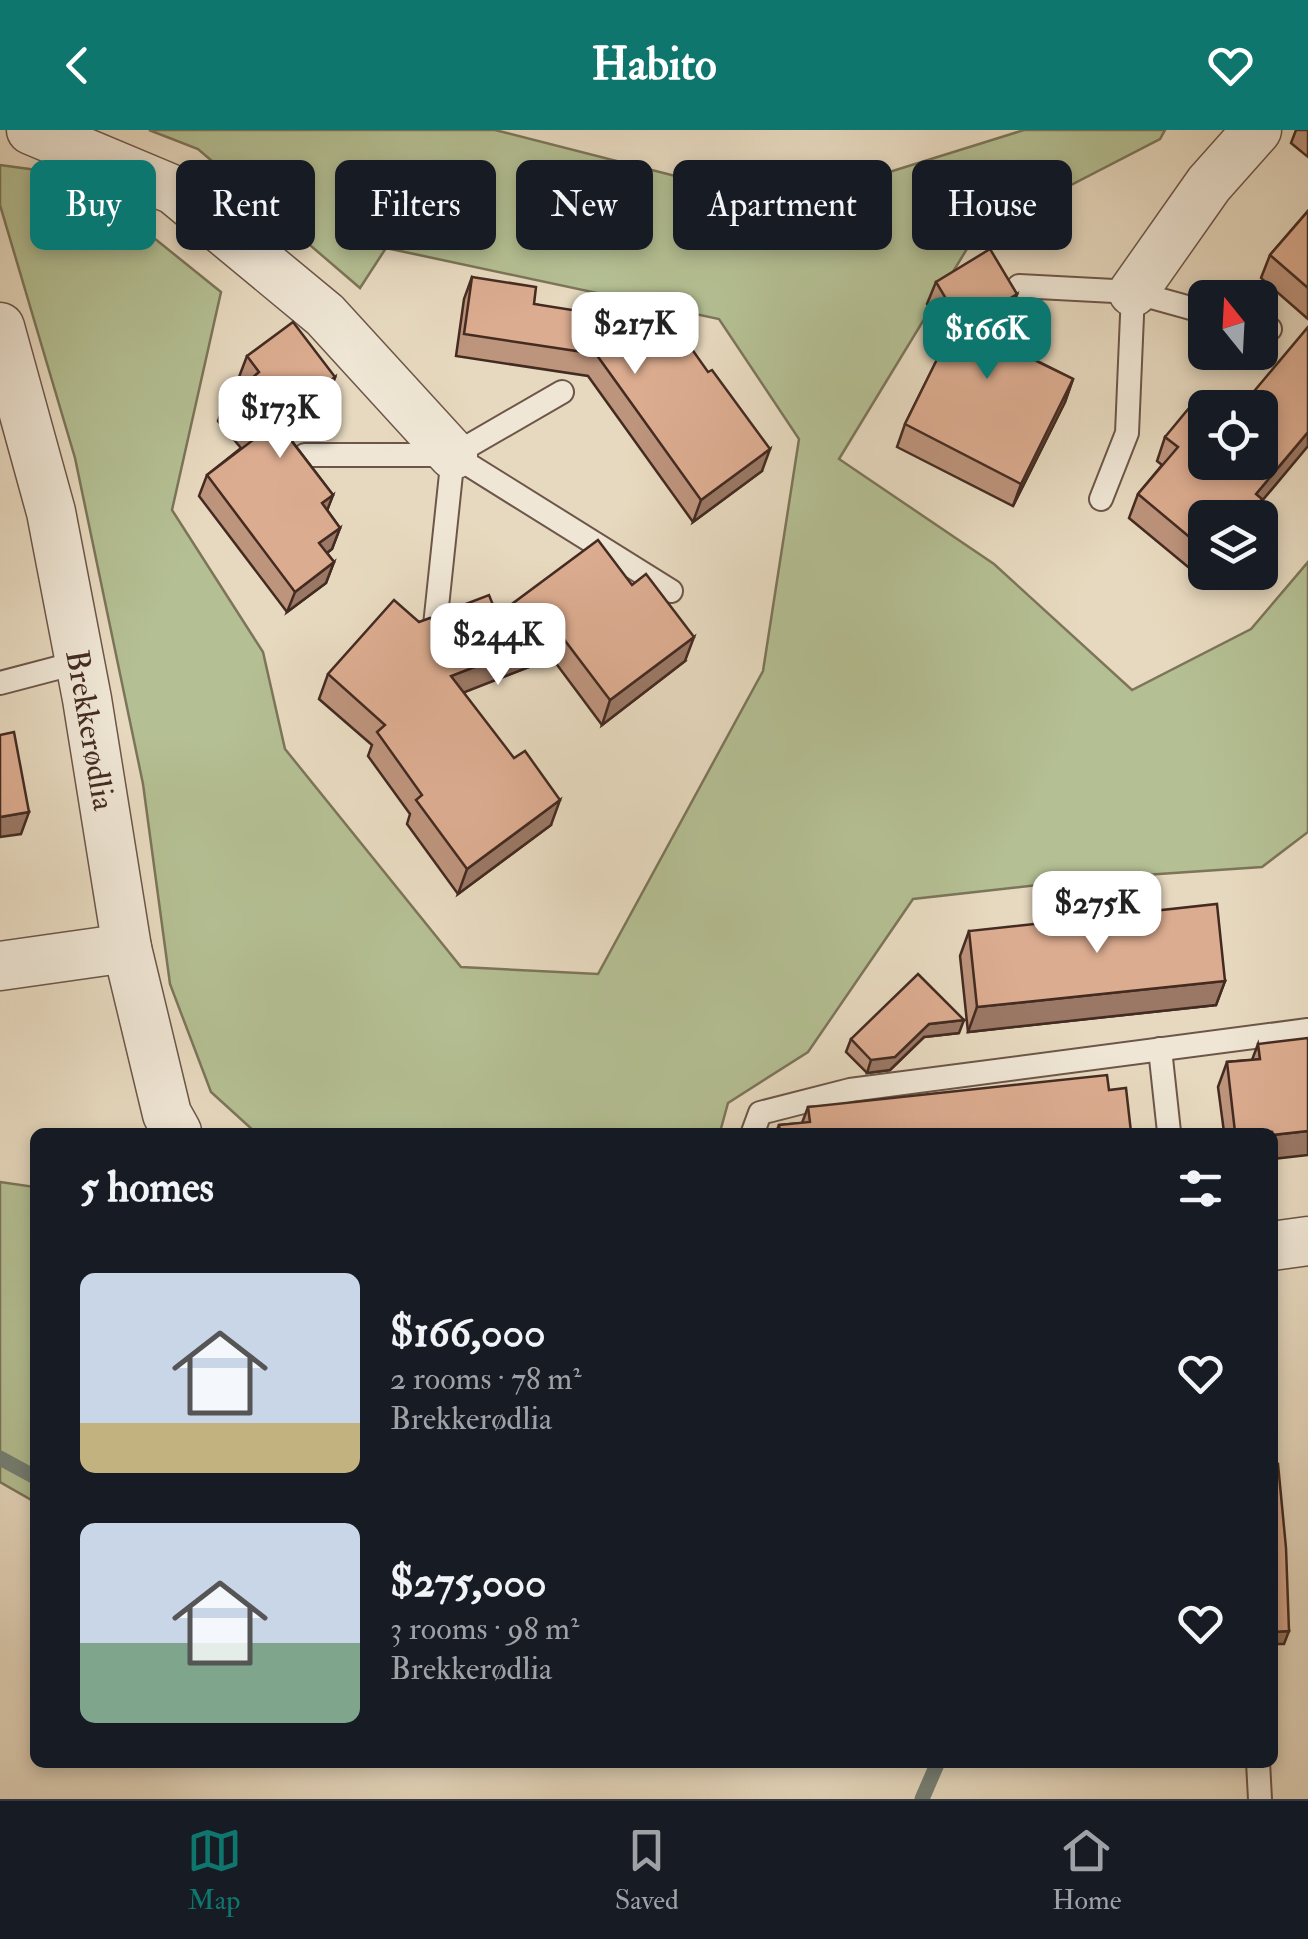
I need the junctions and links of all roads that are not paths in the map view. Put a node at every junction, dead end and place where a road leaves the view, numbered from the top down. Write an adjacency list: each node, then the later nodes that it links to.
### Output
1 (31, 130): 10 (street)
2 (1257, 130): 4 (street)
3 (1019, 286): 4 (lane)
4 (1134, 292): 5 (lane); 11 (lane)
5 (1188, 307)
6 (0, 327): 7 (street, Brekkerødlia)
7 (8, 385): 14 (street, Brekkerødlia)
8 (562, 392): 10 (lane)
9 (305, 455): 10 (lane)
10 (453, 455): 12 (lane); 13 (lane)
11 (1100, 498)
12 (671, 591)
13 (434, 636)
14 (80, 662): 15 (lane); 16 (street, Brekkerødlia)
15 (0, 683)
16 (128, 948): 17 (street); 20 (street, Brekkerødlia)
17 (0, 966)
18 (1308, 1030): 19 (lane)
19 (1160, 1049): 21 (lane); 22 (lane)
20 (175, 1128)
21 (754, 1128)
22 (1169, 1128)
23 (1308, 1241): 24 (street)
24 (1278, 1245)
25 (1258, 1768): 26 (lane)
26 (1260, 1799)

